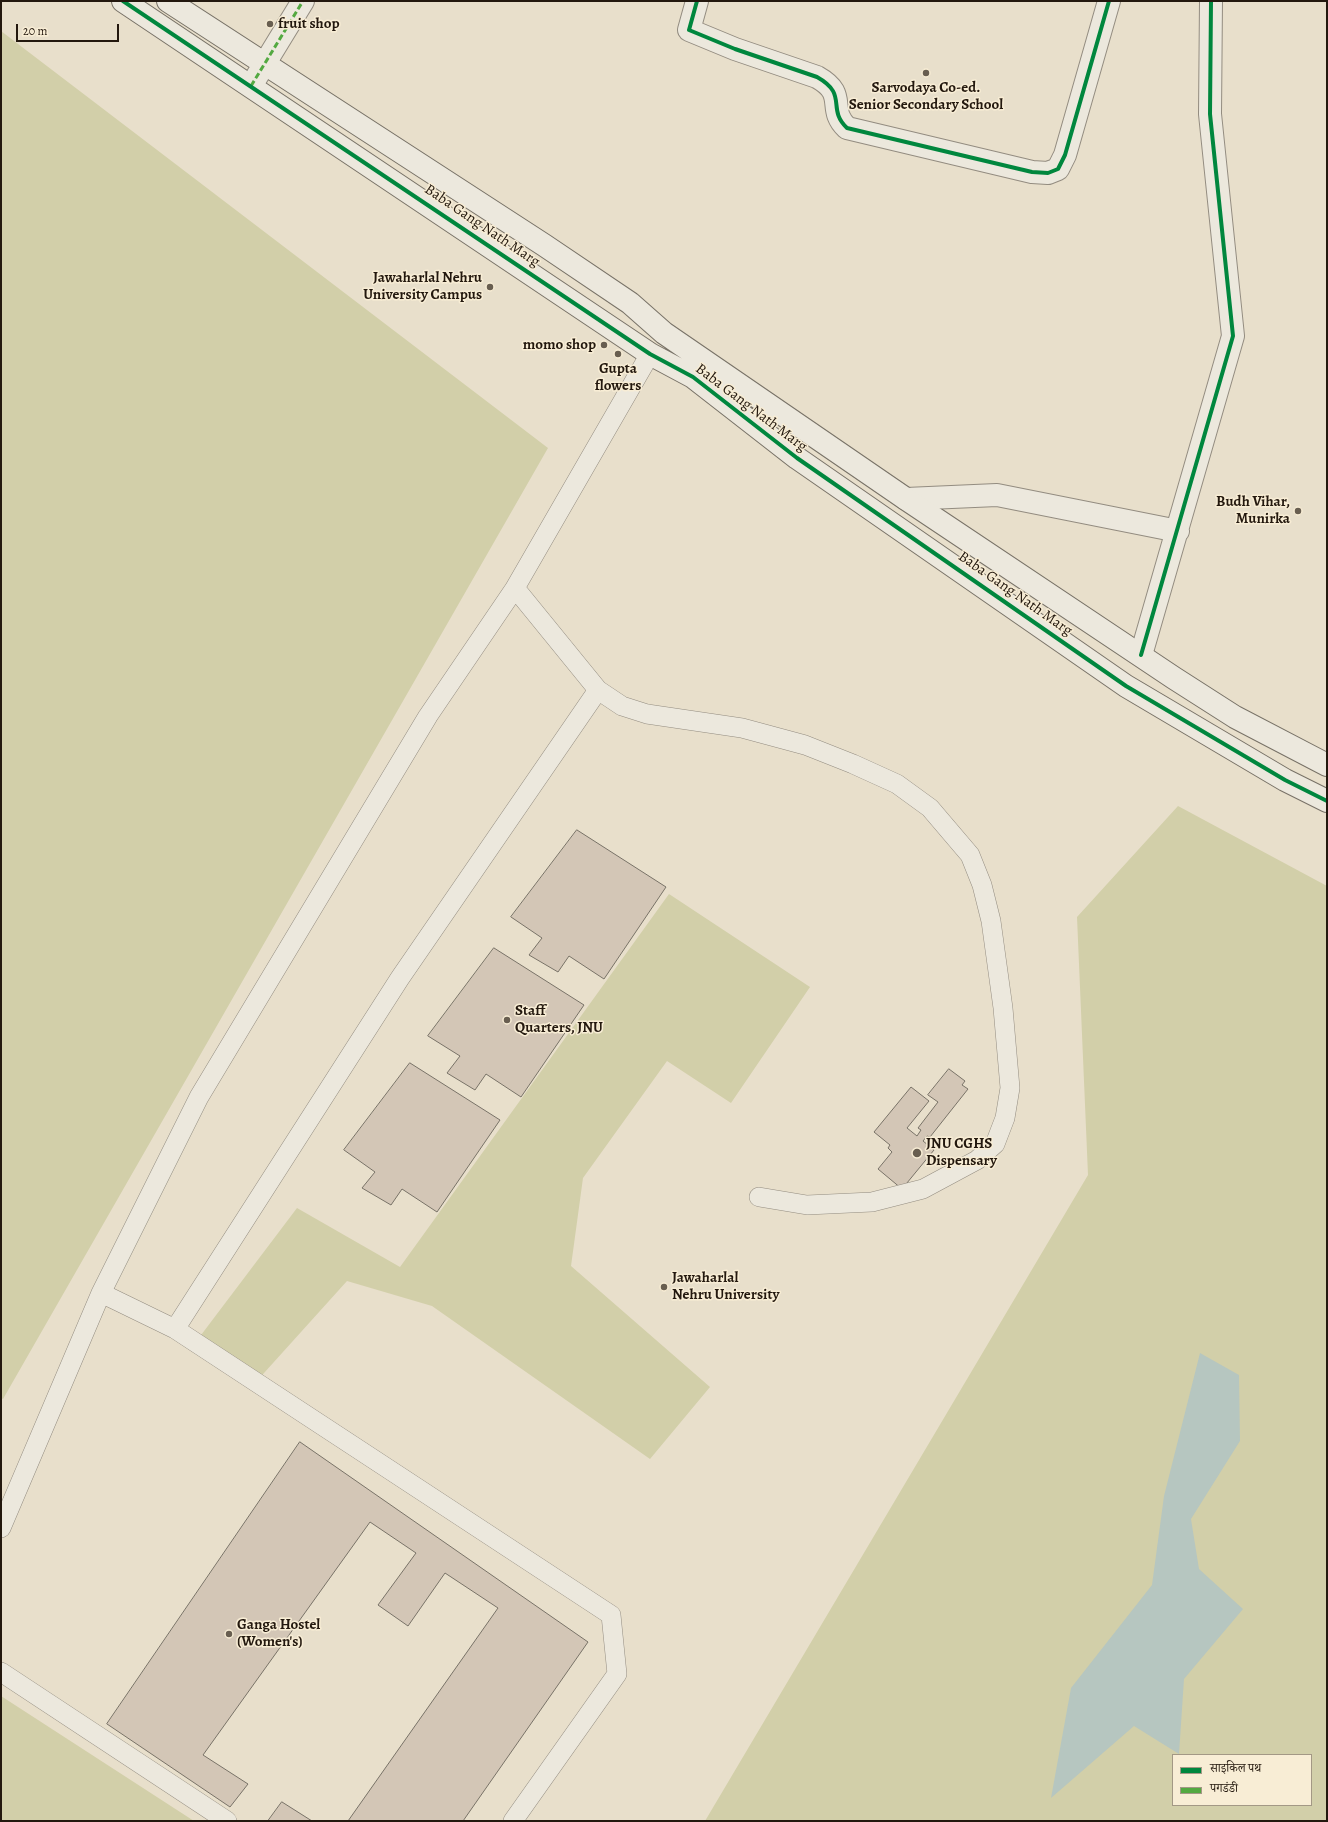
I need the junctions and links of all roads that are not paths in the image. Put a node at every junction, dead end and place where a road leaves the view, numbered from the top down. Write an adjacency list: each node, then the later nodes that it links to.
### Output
1 (123, 1): 8 (street, Baba Gang Nath Marg)
2 (168, 1): 7 (street, Baba Gang Nath Marg)
3 (303, 1): 7 (street)
4 (697, 1): 5 (street)
5 (1109, 1)
6 (1210, 1): 12 (street)
7 (264, 65): 8 (street); 9 (street, Baba Gang Nath Marg)
8 (251, 86): 10 (street, Baba Gang Nath Marg)
9 (664, 332): 10 (street); 11 (street, Baba Gang Nath Marg)
10 (650, 354): 13 (lane); 17 (street, Baba Gang Nath Marg)
11 (906, 499): 12 (street); 14 (street, Baba Gang Nath Marg)
12 (1178, 531): 14 (street)
13 (515, 588): 15 (lane); 19 (lane)
14 (1141, 655): 16 (street, Baba Gang Nath Marg)
15 (598, 690): 18 (lane); 20 (lane)
16 (1327, 765)
17 (1327, 801)
18 (759, 1197)
19 (101, 1293): 20 (lane); 21 (lane)
20 (175, 1329): 24 (lane)
21 (1, 1528)
22 (1, 1672): 23 (lane)
23 (227, 1821)
24 (513, 1821)

